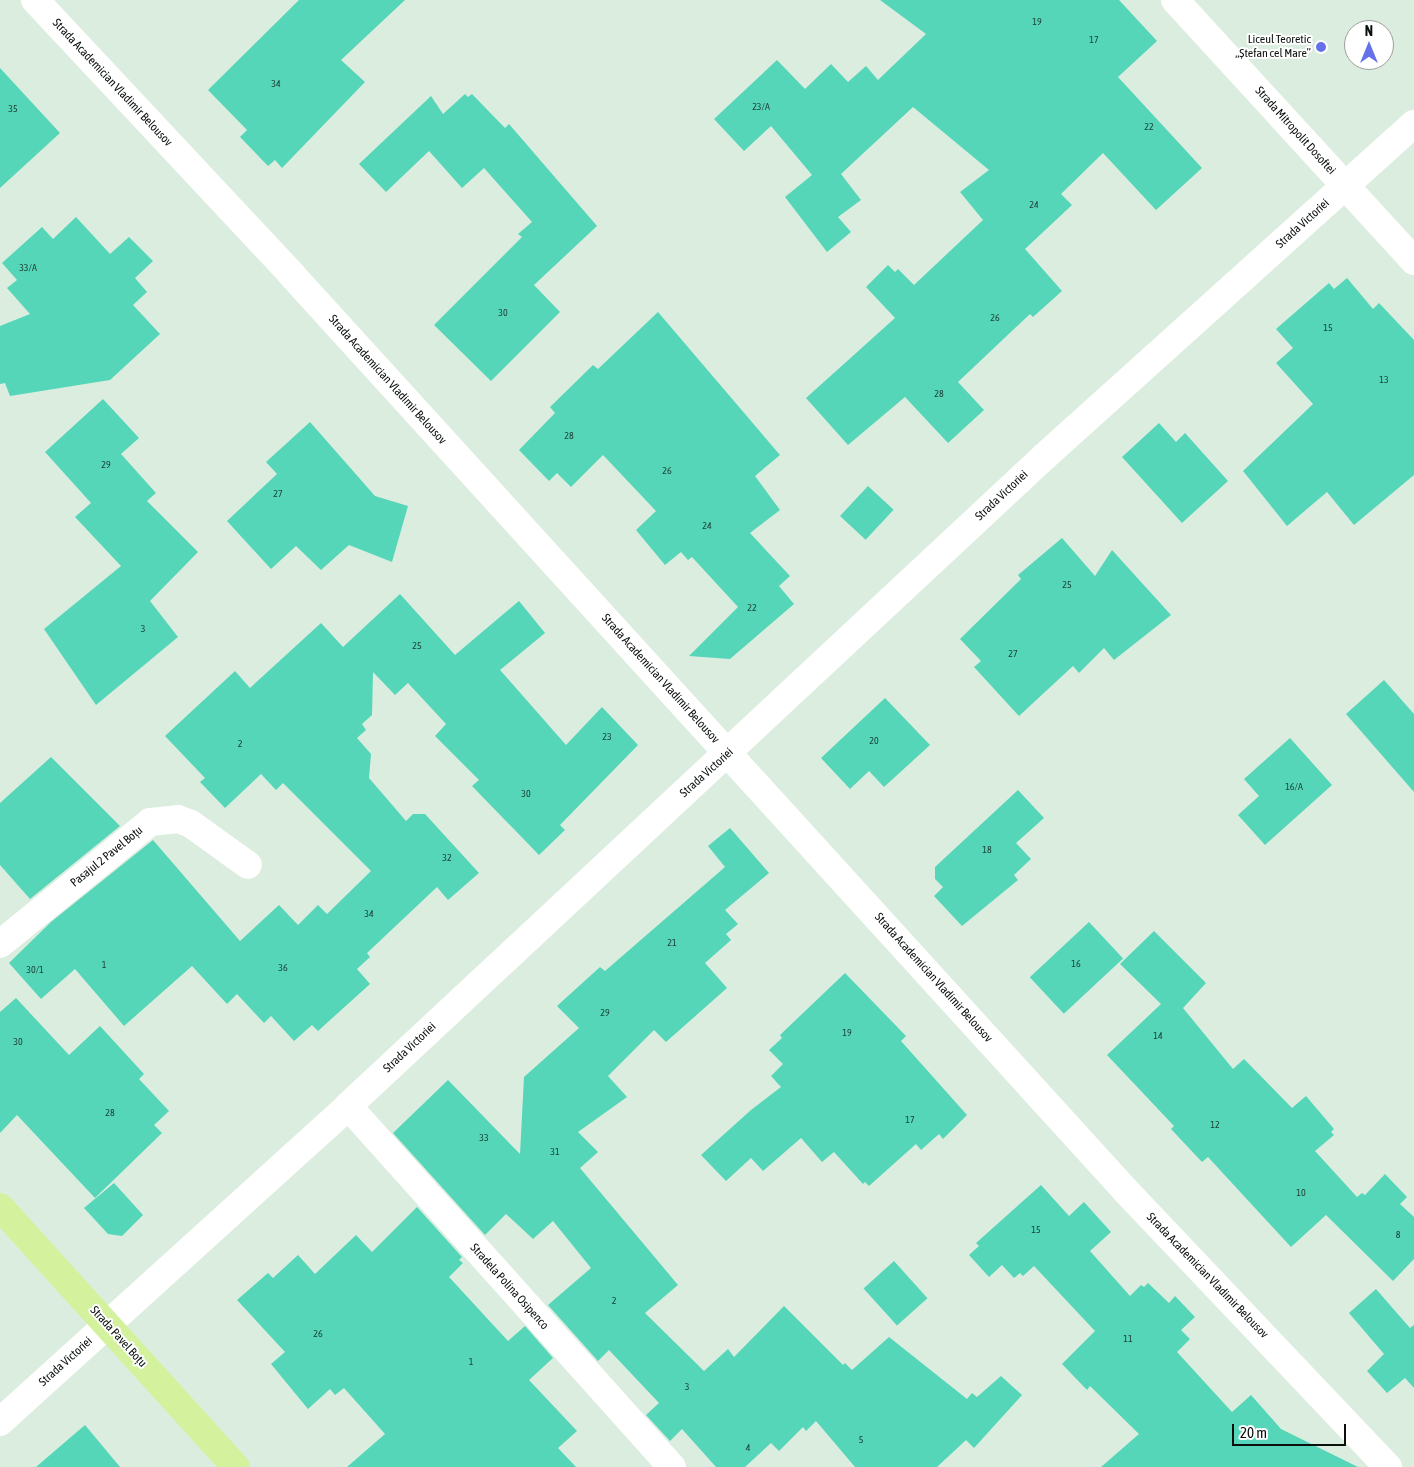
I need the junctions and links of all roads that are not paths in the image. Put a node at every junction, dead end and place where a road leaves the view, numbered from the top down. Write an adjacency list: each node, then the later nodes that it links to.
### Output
1 (35, 0): 6 (street, Strada Academician Vladimir Belousov)
2 (1175, 0): 4 (street, Strada Mitropolit Dosoftei)
3 (1414, 124): 4 (street, Strada Victoriei)
4 (1345, 186): 5 (street, Strada Mitropolit Dosoftei); 6 (street, Strada Victoriei)
5 (1414, 262)
6 (729, 754): 9 (street, Strada Victoriei); 15 (street, Strada Academician Vladimir Belousov)
7 (248, 865): 8 (street, Pasajul 2 Pavel Boțu)
8 (0, 944)
9 (348, 1106): 11 (street, Strada Victoriei); 14 (street, Stradela Polina Osipenco)
10 (0, 1207): 11 (main road, Strada Pavel Boțu)
11 (107, 1325): 12 (street, Strada Victoriei); 13 (main road, Strada Pavel Boțu)
12 (0, 1422)
13 (236, 1467)
14 (672, 1467)
15 (1388, 1467)

